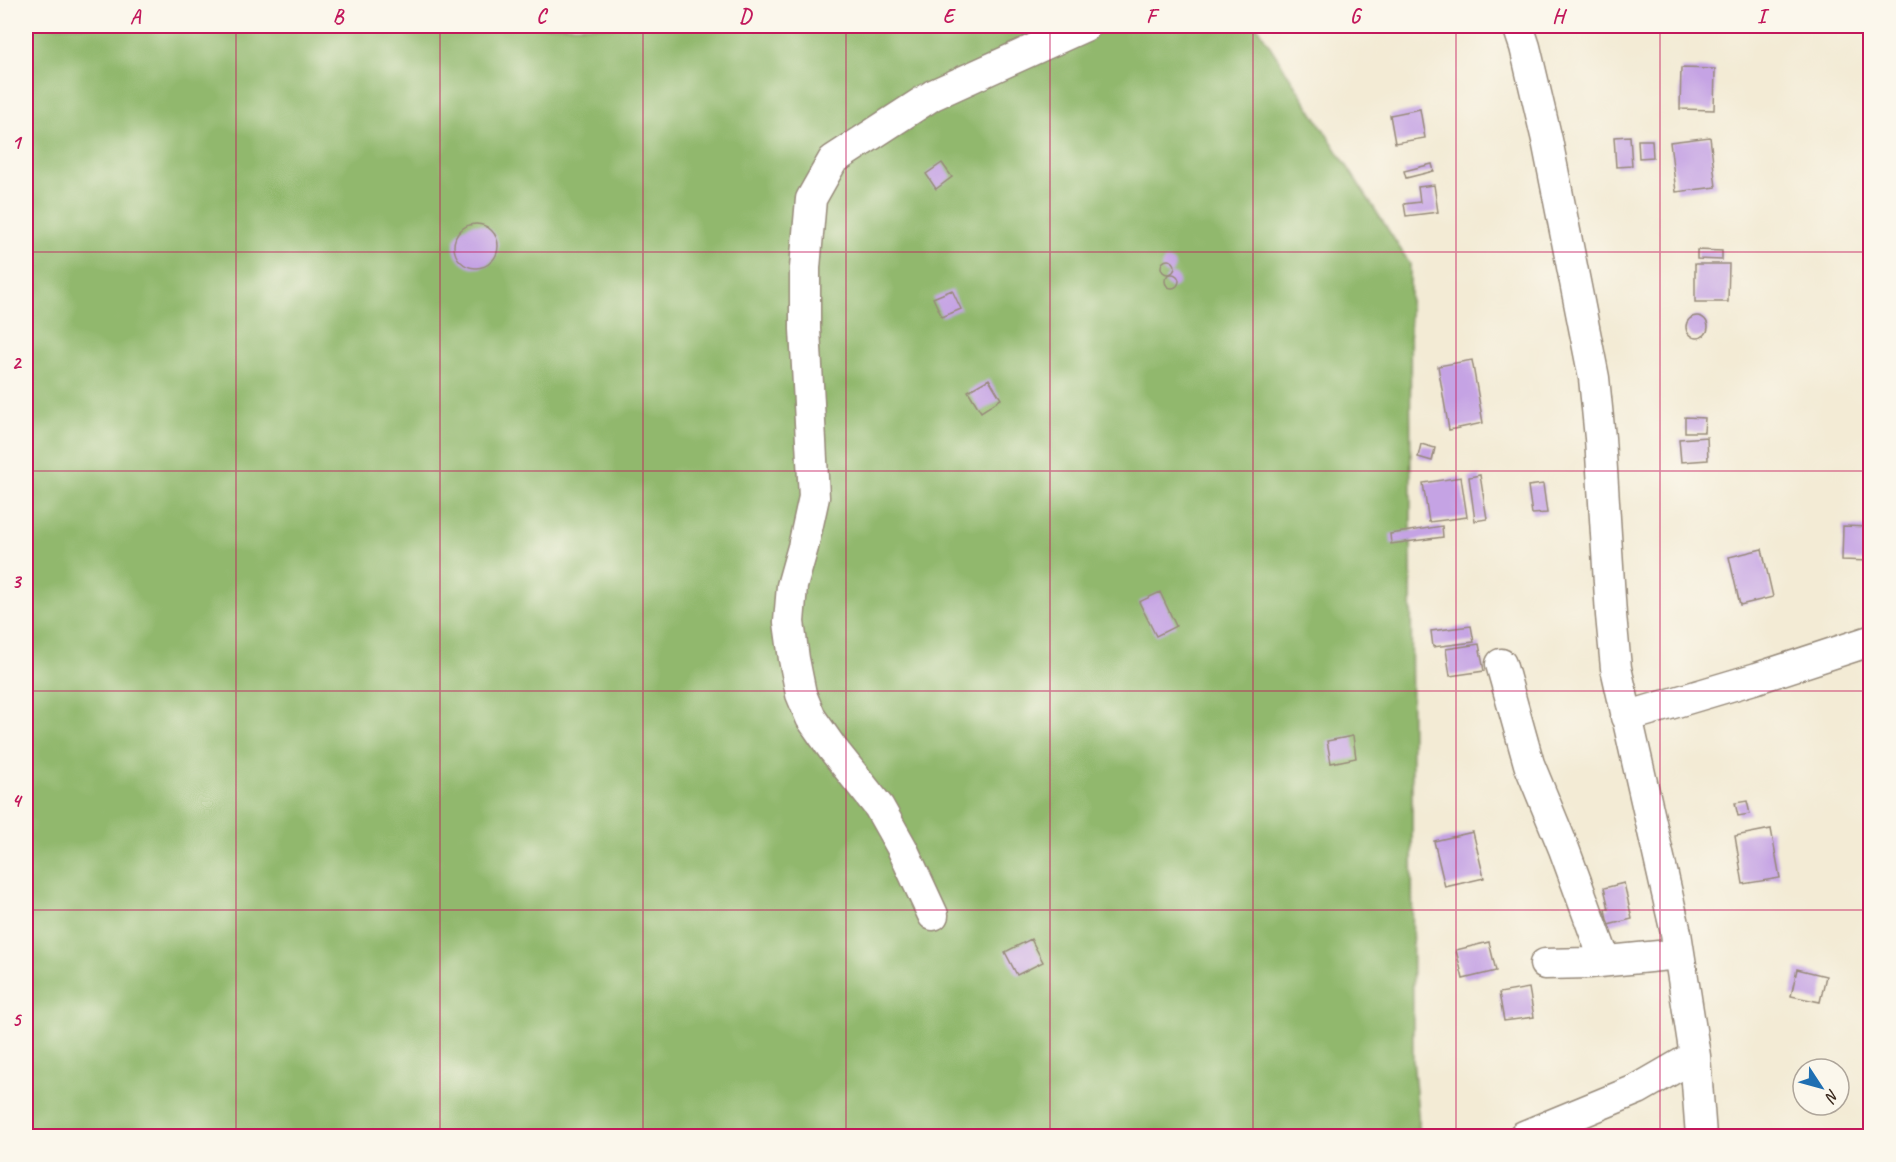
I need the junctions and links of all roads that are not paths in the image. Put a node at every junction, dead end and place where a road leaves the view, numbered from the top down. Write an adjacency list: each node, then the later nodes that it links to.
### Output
1 (1085, 26): 6 (street)
2 (1518, 26): 5 (street)
3 (1870, 641): 5 (street)
4 (1501, 664): 8 (street)
5 (1626, 717): 7 (street)
6 (933, 915)
7 (1679, 954): 8 (street); 10 (street)
8 (1605, 961): 9 (street)
9 (1545, 963)
10 (1695, 1056): 11 (street); 12 (street)
11 (1524, 1137)
12 (1701, 1137)

